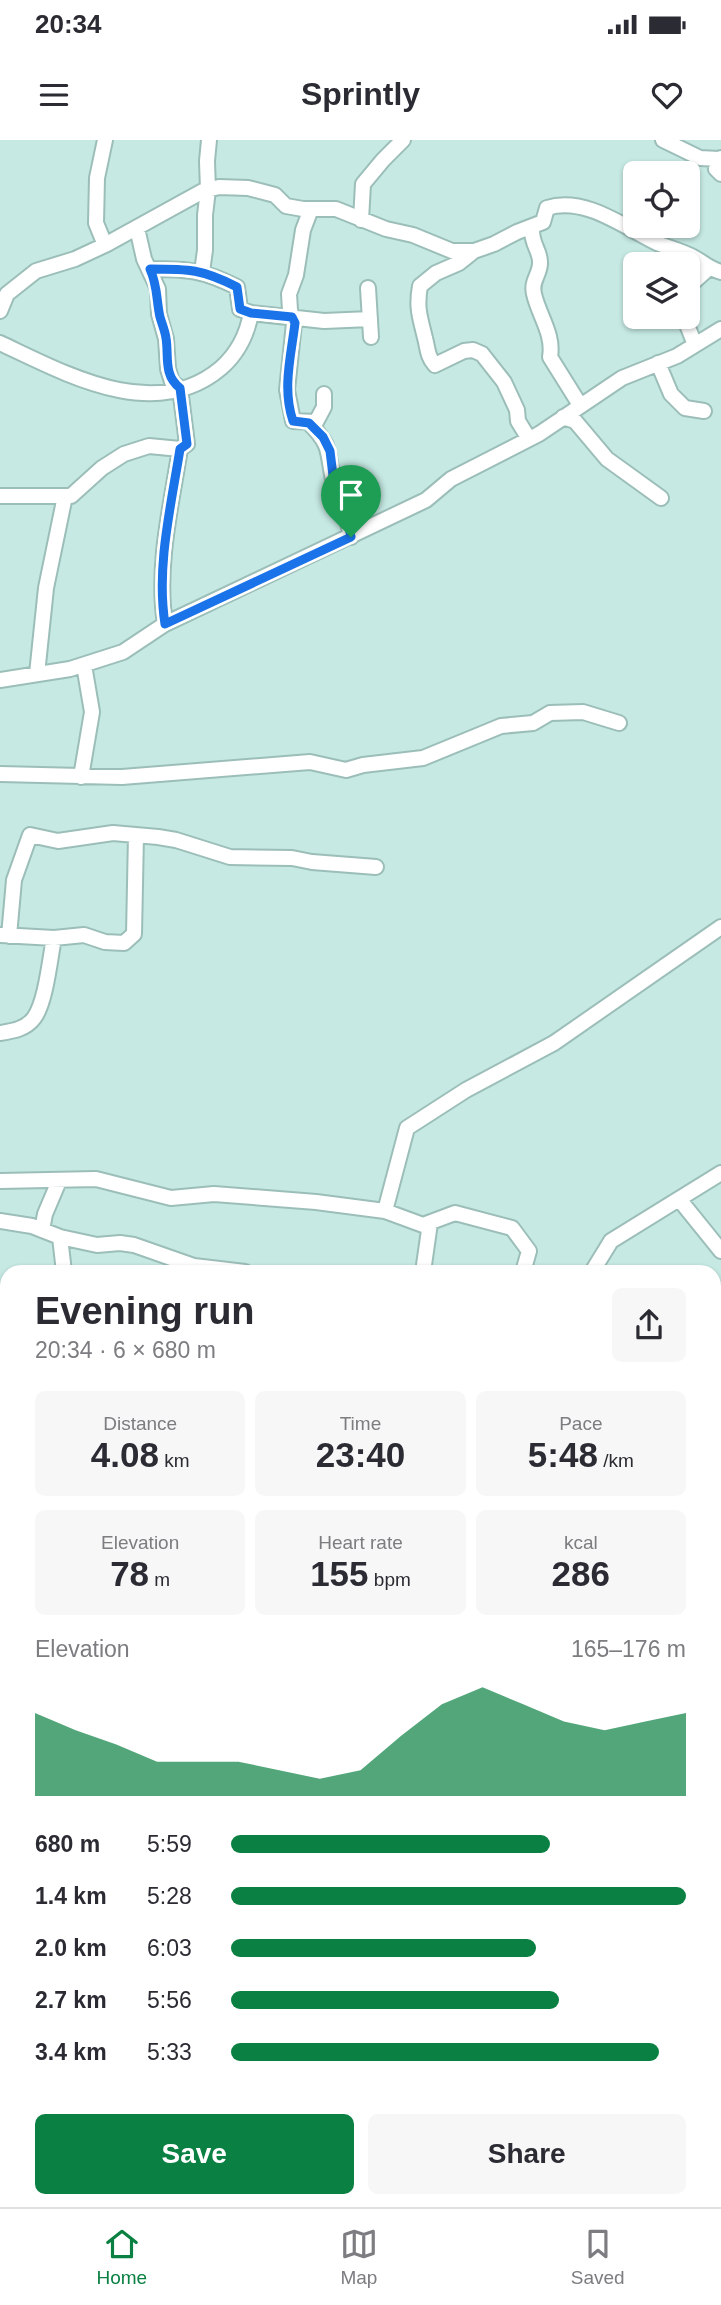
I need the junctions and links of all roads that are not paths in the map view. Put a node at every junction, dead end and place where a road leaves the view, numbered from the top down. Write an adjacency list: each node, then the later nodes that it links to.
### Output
1 (105, 140): 12 (street)
2 (209, 140): 7 (street)
3 (403, 140): 9 (street)
4 (663, 140): 5 (street)
5 (720, 158): 6 (street)
6 (721, 174)
7 (208, 190): 8 (street); 10 (street); 16 (street)
8 (311, 209): 9 (street); 21 (street)
9 (361, 220): 13 (street)
10 (137, 228): 12 (street); 14 (street)
11 (532, 228): 13 (street); 15 (street); 31 (street)
12 (105, 244): 19 (street)
13 (474, 251): 35 (street)
14 (150, 269): 16 (street); 29 (street)
15 (715, 270): 17 (street)
16 (202, 272): 20 (street)
17 (700, 279)
18 (368, 288): 22 (street)
19 (0, 312)
20 (251, 313): 21 (street); 29 (street)
21 (292, 317): 22 (street); 34 (street)
22 (370, 320): 25 (street)
23 (689, 329): 27 (street)
24 (721, 329): 27 (street)
25 (370, 337)
26 (0, 343): 29 (street)
27 (695, 345): 28 (street)
28 (658, 363): 31 (street); 32 (street)
29 (180, 388): 36 (street)
30 (324, 394): 34 (street)
31 (580, 405): 33 (street)
32 (704, 411)
33 (563, 416): 35 (street); 39 (street)
34 (309, 423): 40 (street)
35 (528, 439): 40 (street)
36 (180, 449): 38 (street); 41 (street)
37 (0, 496): 38 (street)
38 (65, 496): 43 (street)
39 (661, 498)
40 (351, 537): 41 (street)
41 (165, 624): 42 (street)
42 (84, 665): 43 (street); 47 (street)
43 (37, 674): 44 (street)
44 (0, 680)
45 (619, 723): 47 (street)
46 (0, 774): 47 (street)
47 (81, 777)
48 (136, 835): 49 (street); 51 (street); 52 (street)
49 (376, 867)
50 (721, 927): 58 (street)
51 (4, 935): 52 (street)
52 (54, 937): 53 (street)
53 (0, 1033)
54 (721, 1173): 57 (street)
55 (0, 1181): 56 (street)
56 (59, 1181): 58 (street); 61 (street)
57 (680, 1199): 63 (street); 68 (street)
58 (384, 1211): 60 (street)
59 (0, 1221): 61 (street)
60 (430, 1223): 66 (street); 67 (street)
61 (42, 1230): 62 (street)
62 (60, 1237): 64 (street); 65 (street)
63 (721, 1251)
64 (63, 1265)
65 (191, 1265)
66 (424, 1265)
67 (525, 1265)
68 (596, 1265)

